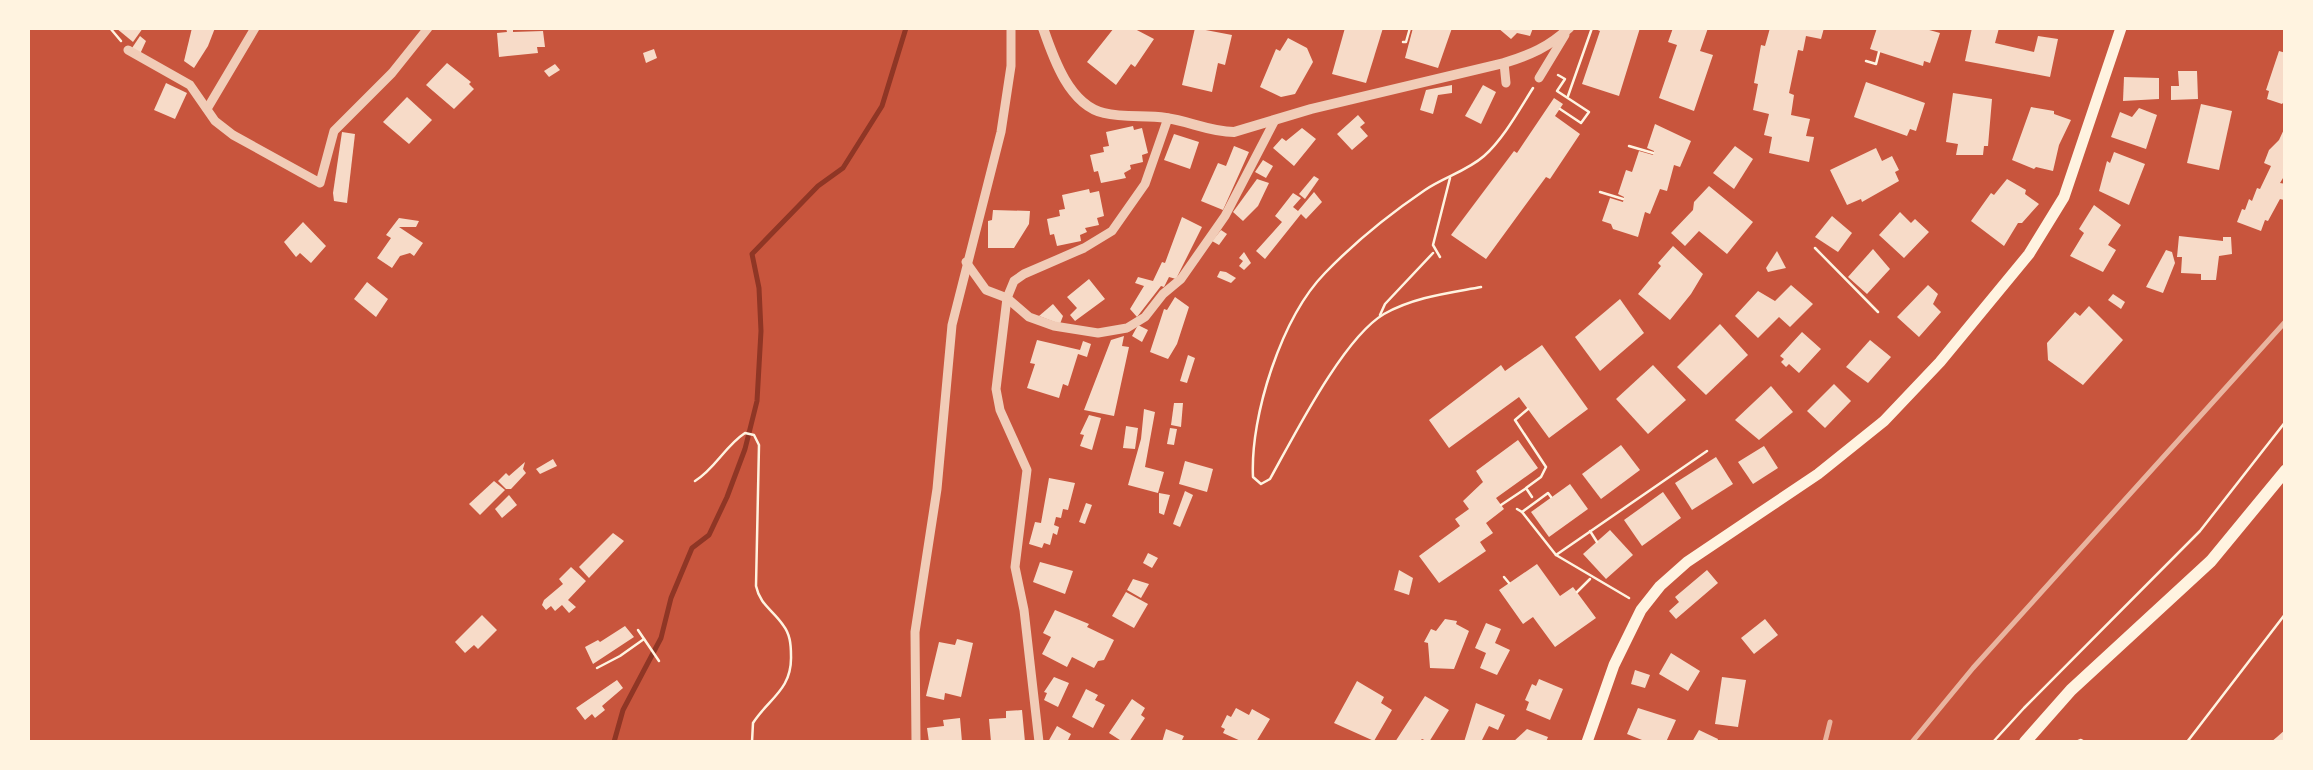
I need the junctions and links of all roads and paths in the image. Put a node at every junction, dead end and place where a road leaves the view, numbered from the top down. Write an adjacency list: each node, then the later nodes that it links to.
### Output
1 (110, 28): 11 (path)
2 (254, 28): 19 (street)
3 (428, 28): 19 (street)
4 (1011, 28): 31 (street)
5 (1043, 28): 21 (street)
6 (1413, 28): 10 (path)
7 (1569, 28): 14 (street); 15 (street)
8 (1592, 28): 18 (path)
9 (2121, 28): 62 (main road)
10 (1403, 42)
11 (128, 50): 19 (street)
12 (1880, 52): 13 (path)
13 (1866, 61)
14 (1504, 63): 16 (street); 22 (street)
15 (1539, 78): 25 (path)
16 (1506, 84)
17 (1552, 84): 18 (path)
18 (1568, 98): 20 (path)
19 (207, 109)
20 (1560, 109)
21 (1168, 118): 22 (street); 33 (street)
22 (1275, 120): 33 (street)
23 (1629, 146): 24 (path)
24 (1654, 153)
25 (1450, 176): 29 (path); 35 (path)
26 (1600, 192): 27 (path)
27 (1623, 199)
28 (1815, 248): 34 (path)
29 (1434, 252): 30 (path); 35 (path)
30 (1440, 257)
31 (966, 262): 33 (street); 60 (street)
32 (1482, 288): 35 (path)
33 (1007, 298): 61 (street)
34 (1878, 312)
35 (1380, 316)
36 (1528, 409): 41 (path)
37 (2286, 421): 63 (path)
38 (1708, 451): 45 (path)
39 (2286, 470): 64 (main road)
40 (695, 481): 59 (path)
41 (1526, 488): 42 (path); 44 (path)
42 (1532, 498)
43 (1551, 498): 47 (path)
44 (1502, 506)
45 (1590, 531): 46 (path); 47 (path)
46 (1597, 542)
47 (1556, 555): 49 (path)
48 (1504, 576): 50 (path)
49 (1592, 576): 51 (path); 52 (path)
50 (1509, 584)
51 (1577, 592)
52 (1629, 598)
53 (2286, 613): 66 (path)
54 (638, 630): 55 (path)
55 (644, 639): 56 (path); 57 (path)
56 (660, 661)
57 (597, 668)
58 (2083, 741): 65 (path)
59 (752, 742)
60 (916, 742)
61 (1039, 742)
62 (1587, 742)
63 (1993, 742)
64 (2024, 742)
65 (2076, 742)
66 (2187, 742)

